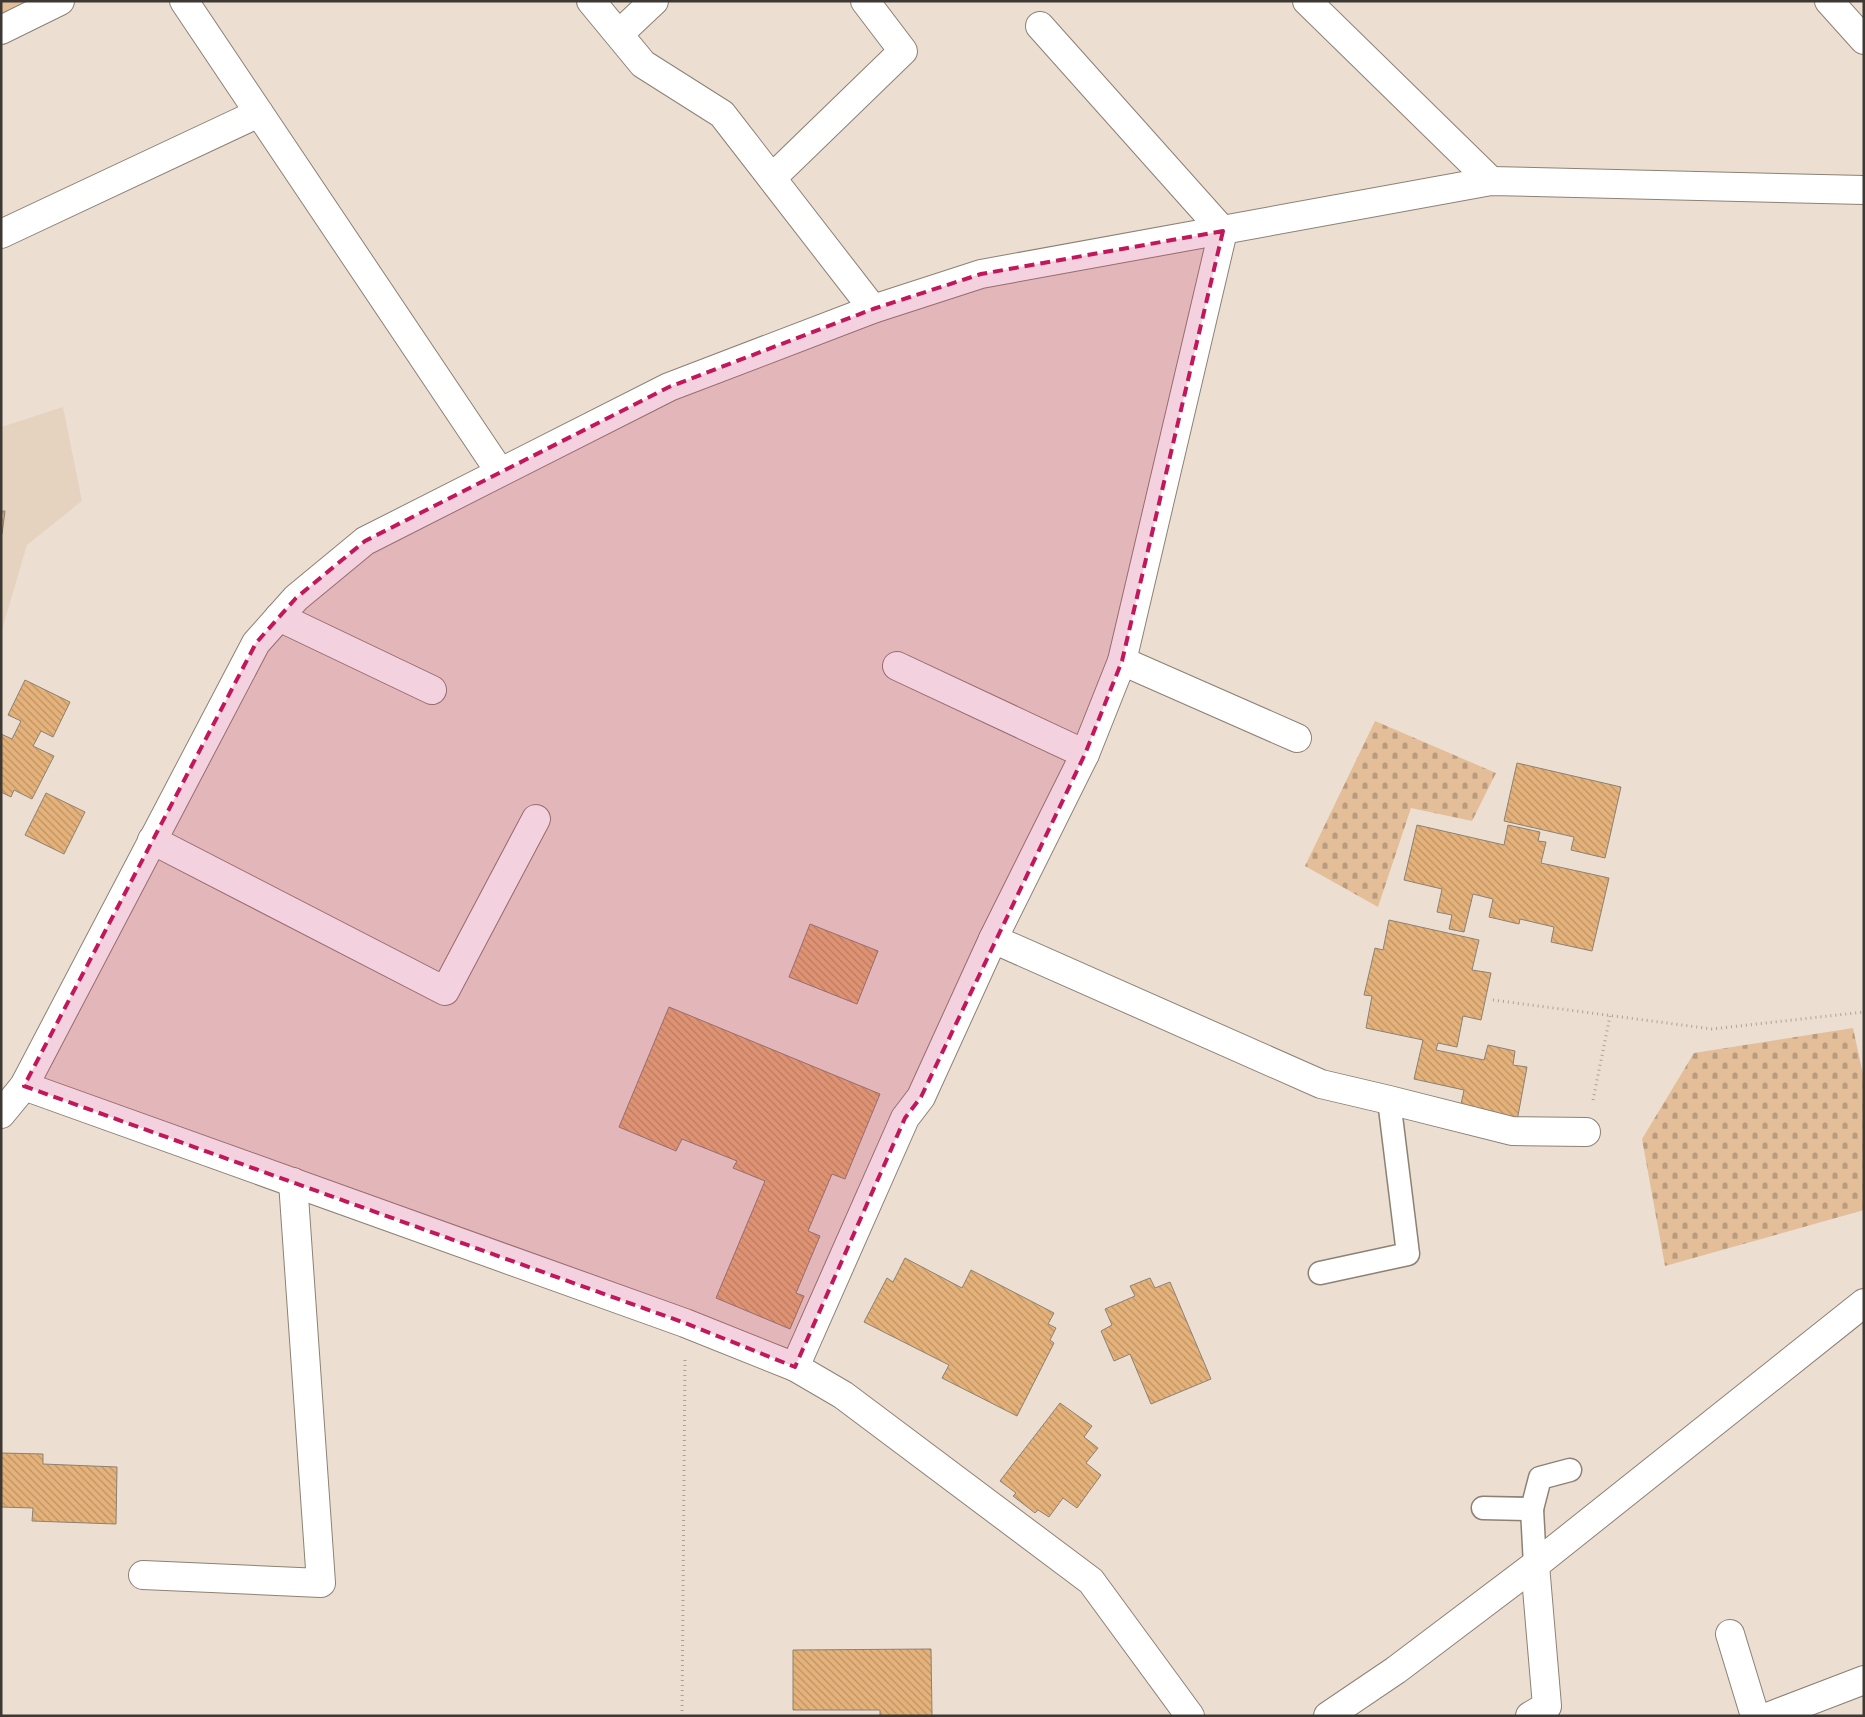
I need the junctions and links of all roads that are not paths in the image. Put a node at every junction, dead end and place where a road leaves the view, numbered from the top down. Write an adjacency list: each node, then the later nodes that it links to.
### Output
1 (60, 1): 9 (street)
2 (184, 1): 12 (street)
3 (591, 1): 10 (street)
4 (654, 1): 10 (street)
5 (865, 1): 13 (street)
6 (1307, 1): 14 (street)
7 (1829, 1): 11 (street)
8 (1040, 26): 16 (street)
9 (1, 30)
10 (619, 34): 13 (street)
11 (1864, 40)
12 (259, 113): 17 (street); 19 (street)
13 (772, 178): 18 (street)
14 (1491, 181): 15 (street); 16 (street)
15 (1864, 190)
16 (1223, 231): 18 (street); 21 (street)
17 (1, 234)
18 (873, 309): 19 (street)
19 (500, 472): 20 (street)
20 (279, 617): 23 (street); 27 (street)
21 (1122, 661): 24 (street); 25 (street)
22 (897, 666): 25 (street)
23 (432, 690)
24 (1296, 738)
25 (1085, 754): 28 (street)
26 (536, 819): 27 (street)
27 (152, 840): 29 (street)
28 (993, 939): 30 (street); 36 (street)
29 (24, 1086): 31 (street); 33 (street)
30 (1389, 1100): 32 (street); 34 (lane)
31 (1, 1114)
32 (1586, 1132)
33 (293, 1182): 36 (street); 41 (street)
34 (1320, 1273)
35 (1864, 1303): 40 (street)
36 (795, 1367): 44 (street)
37 (1570, 1470): 39 (lane)
38 (1483, 1508): 39 (lane)
39 (1532, 1509): 40 (lane)
40 (1535, 1565): 45 (street); 46 (street)
41 (143, 1575)
42 (1730, 1634): 47 (street)
43 (1864, 1680): 48 (street)
44 (1190, 1716)
45 (1328, 1716)
46 (1530, 1716)
47 (1755, 1716)
48 (1770, 1716)

